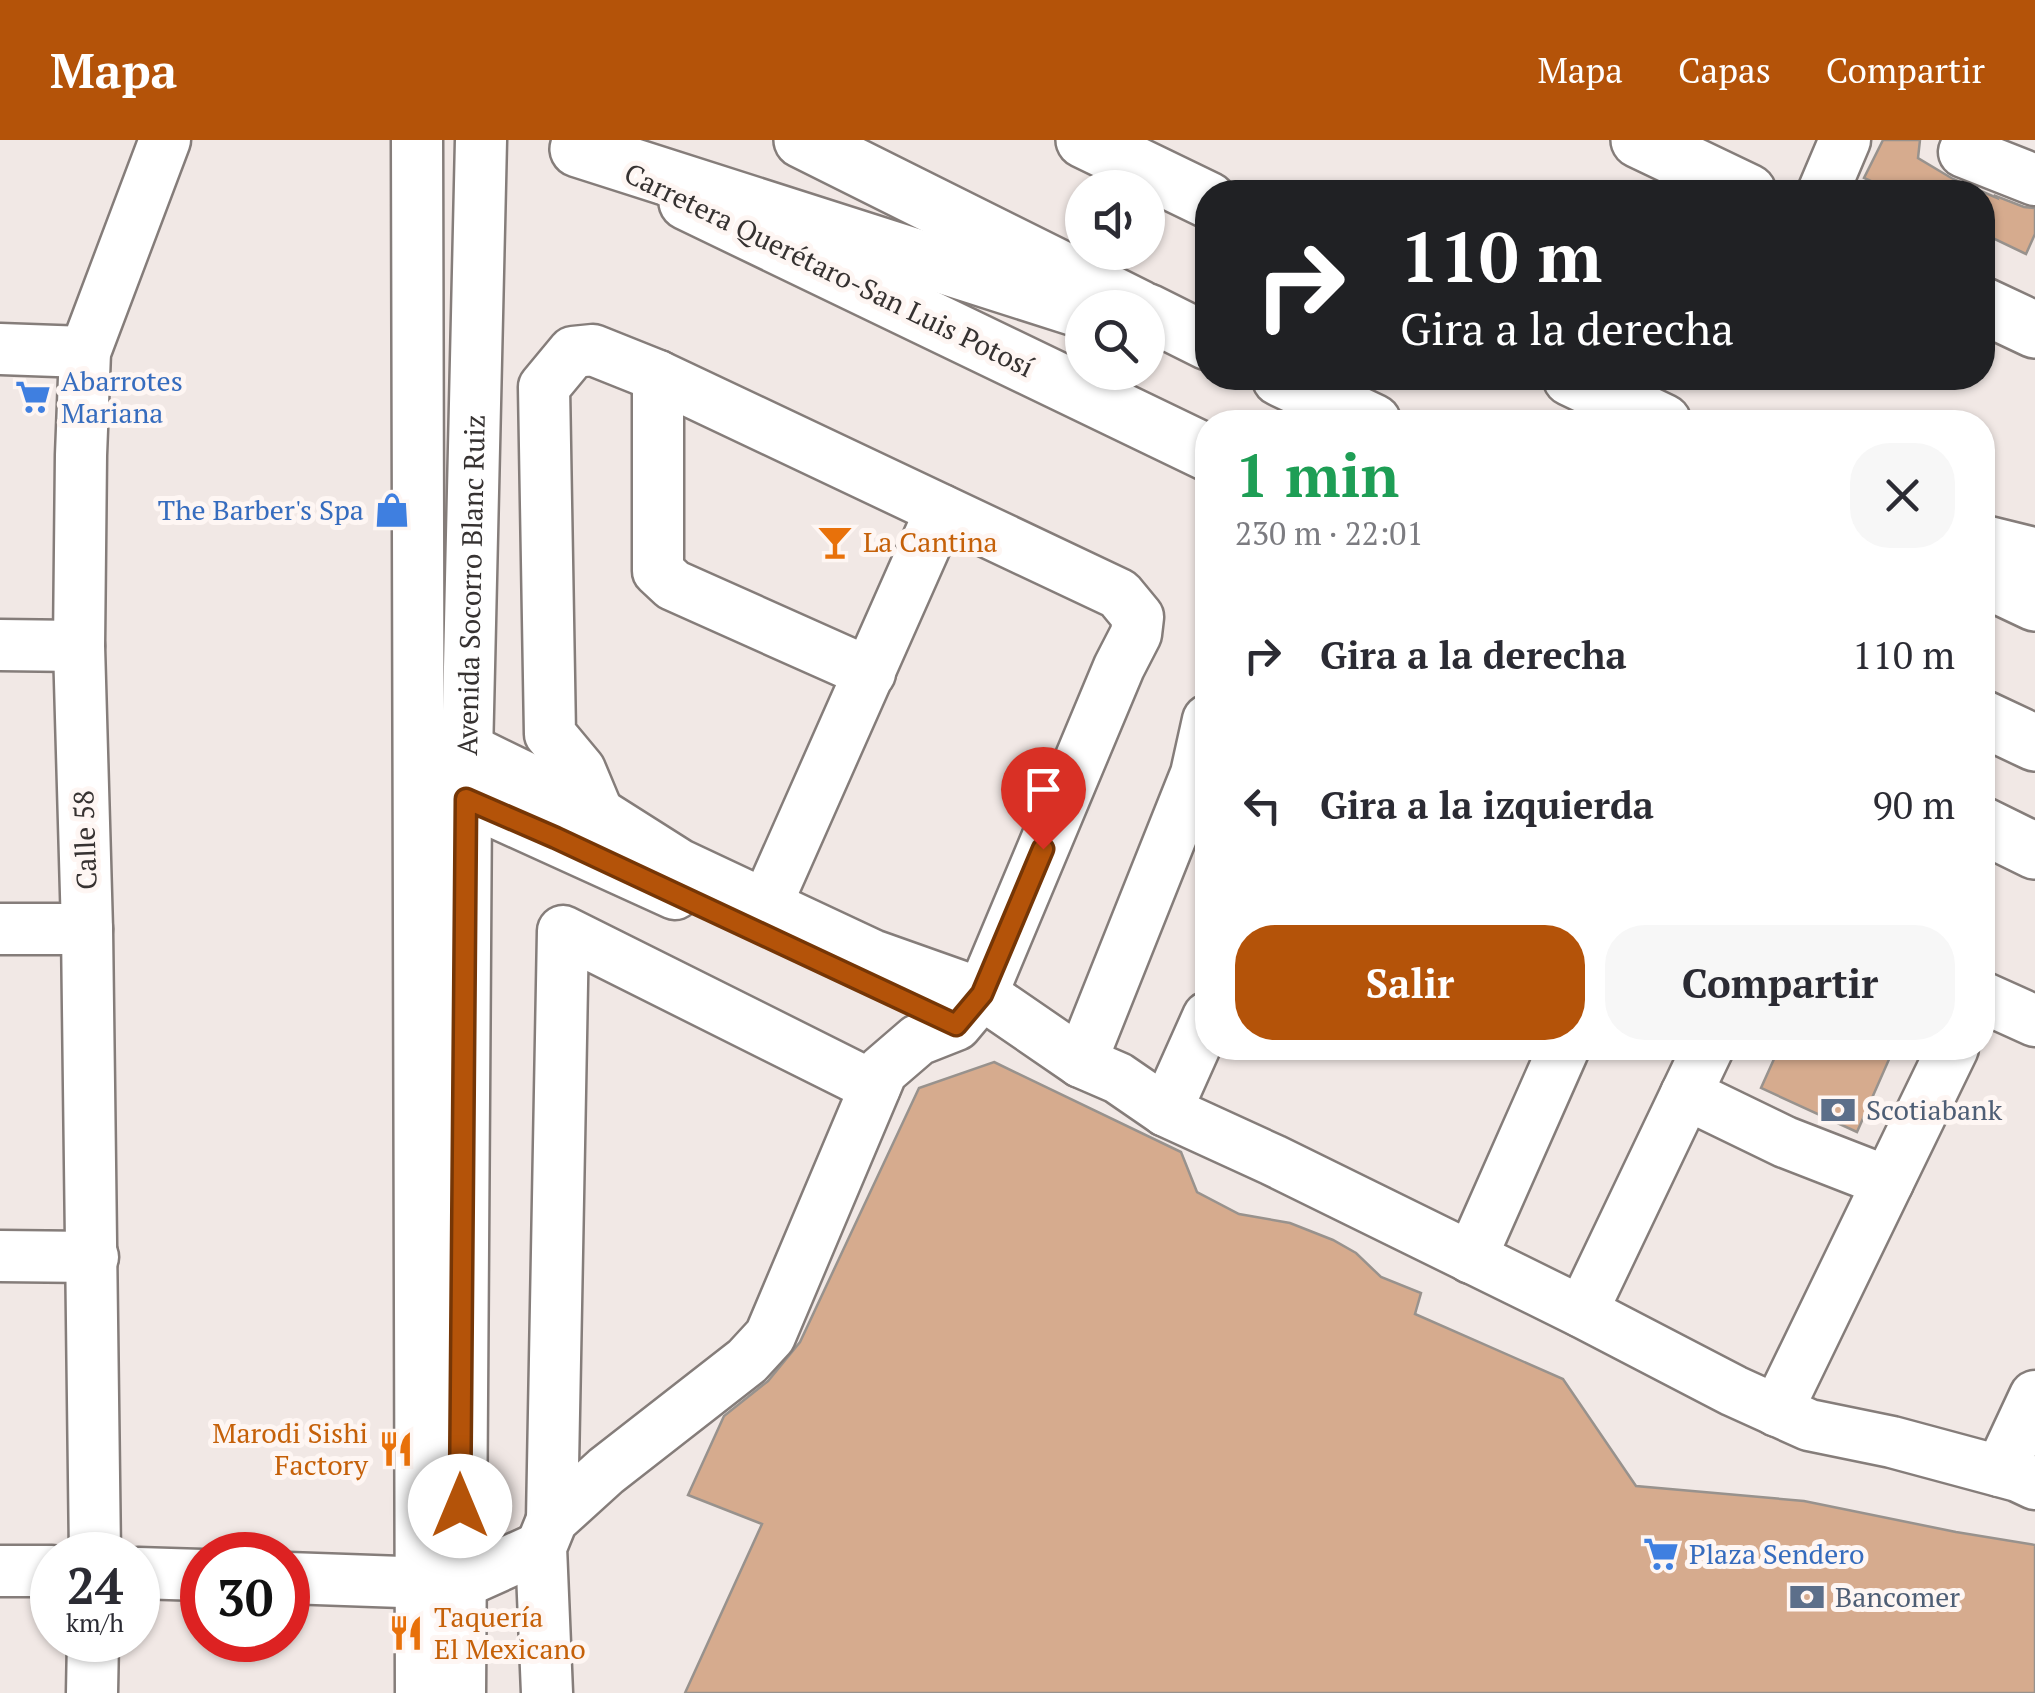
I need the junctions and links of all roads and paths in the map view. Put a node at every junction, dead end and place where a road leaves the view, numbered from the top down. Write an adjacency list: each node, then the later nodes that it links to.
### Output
1 (165, 140): 23 (street, Calle 58)
2 (418, 140): 15 (street, Avenida Socorro Blanc Ruiz)
3 (481, 140): 16 (street, Avenida Socorro Blanc Ruiz)
4 (802, 140): 14 (main road)
5 (1084, 140): 13 (main road)
6 (1638, 140): 10 (main road)
7 (1845, 140): 11 (street)
8 (1970, 140): 12 (street)
9 (568, 145): 17 (main road); 29 (main road, Carretera Querétaro-San Luis Potosí)
10 (1723, 180)
11 (1828, 180)
12 (2035, 180)
13 (1195, 194)
14 (1103, 290)
15 (419, 291): 16 (street); 73 (street, Avenida Socorro Blanc Ruiz)
16 (477, 292): 40 (street, Avenida Socorro Blanc Ruiz)
17 (1065, 305)
18 (1165, 320): 20 (main road)
19 (1165, 336): 22 (main road)
20 (1195, 336)
21 (10, 342): 23 (street)
22 (1195, 346)
23 (85, 352): 36 (street, Calle 58)
24 (658, 376): 30 (street); 37 (street); 43 (street)
25 (1305, 390): 27 (main road)
26 (1596, 390): 28 (main road)
27 (1348, 410)
28 (1638, 410)
29 (1195, 447)
30 (941, 510): 37 (street); 50 (street)
31 (1995, 547): 32 (main road)
32 (2035, 556)
33 (1995, 584): 34 (main road)
34 (2035, 603)
35 (0, 645): 36 (street)
36 (79, 646): 48 (street, Calle 58)
37 (870, 673): 46 (street)
38 (1995, 724): 39 (main road)
39 (2035, 744)
40 (466, 748): 42 (street, Avenida Socorro Blanc Ruiz); 43 (street)
41 (1195, 783): 56 (street)
42 (466, 799): 50 (street); 73 (street, Avenida Socorro Blanc Ruiz)
43 (598, 813): 46 (street)
44 (1995, 832): 45 (main road)
45 (2035, 850)
46 (766, 905): 50 (street)
47 (0, 929): 48 (street)
48 (87, 929): 62 (street, Calle 58)
49 (1995, 1003): 51 (street)
50 (969, 1010): 56 (street); 57 (street)
51 (2035, 1021)
52 (1195, 1045): 59 (street)
53 (1559, 1060): 63 (street)
54 (1702, 1060): 58 (street)
55 (1947, 1060): 60 (street)
56 (1082, 1062): 59 (street)
57 (875, 1087): 69 (street); 69 (street)
58 (1686, 1094): 60 (street); 64 (street)
59 (1166, 1111): 63 (street)
60 (1888, 1182): 66 (street)
61 (0, 1256): 62 (street)
62 (92, 1256): 68 (street, Calle 58)
63 (1471, 1258): 64 (street)
64 (1582, 1312): 66 (street)
65 (2035, 1396): 67 (street)
66 (1777, 1411): 67 (street)
67 (2018, 1478)
68 (95, 1532)
69 (545, 1548): 73 (street); 78 (street)
70 (0, 1571): 71 (street)
71 (30, 1571)
72 (310, 1581): 73 (street)
73 (440, 1601): 76 (street, Avenida Socorro Blanc Ruiz); 77 (street, Avenida Socorro Blanc Ruiz)
74 (93, 1662): 75 (street)
75 (92, 1693)
76 (420, 1693)
77 (460, 1693)
78 (547, 1693)

